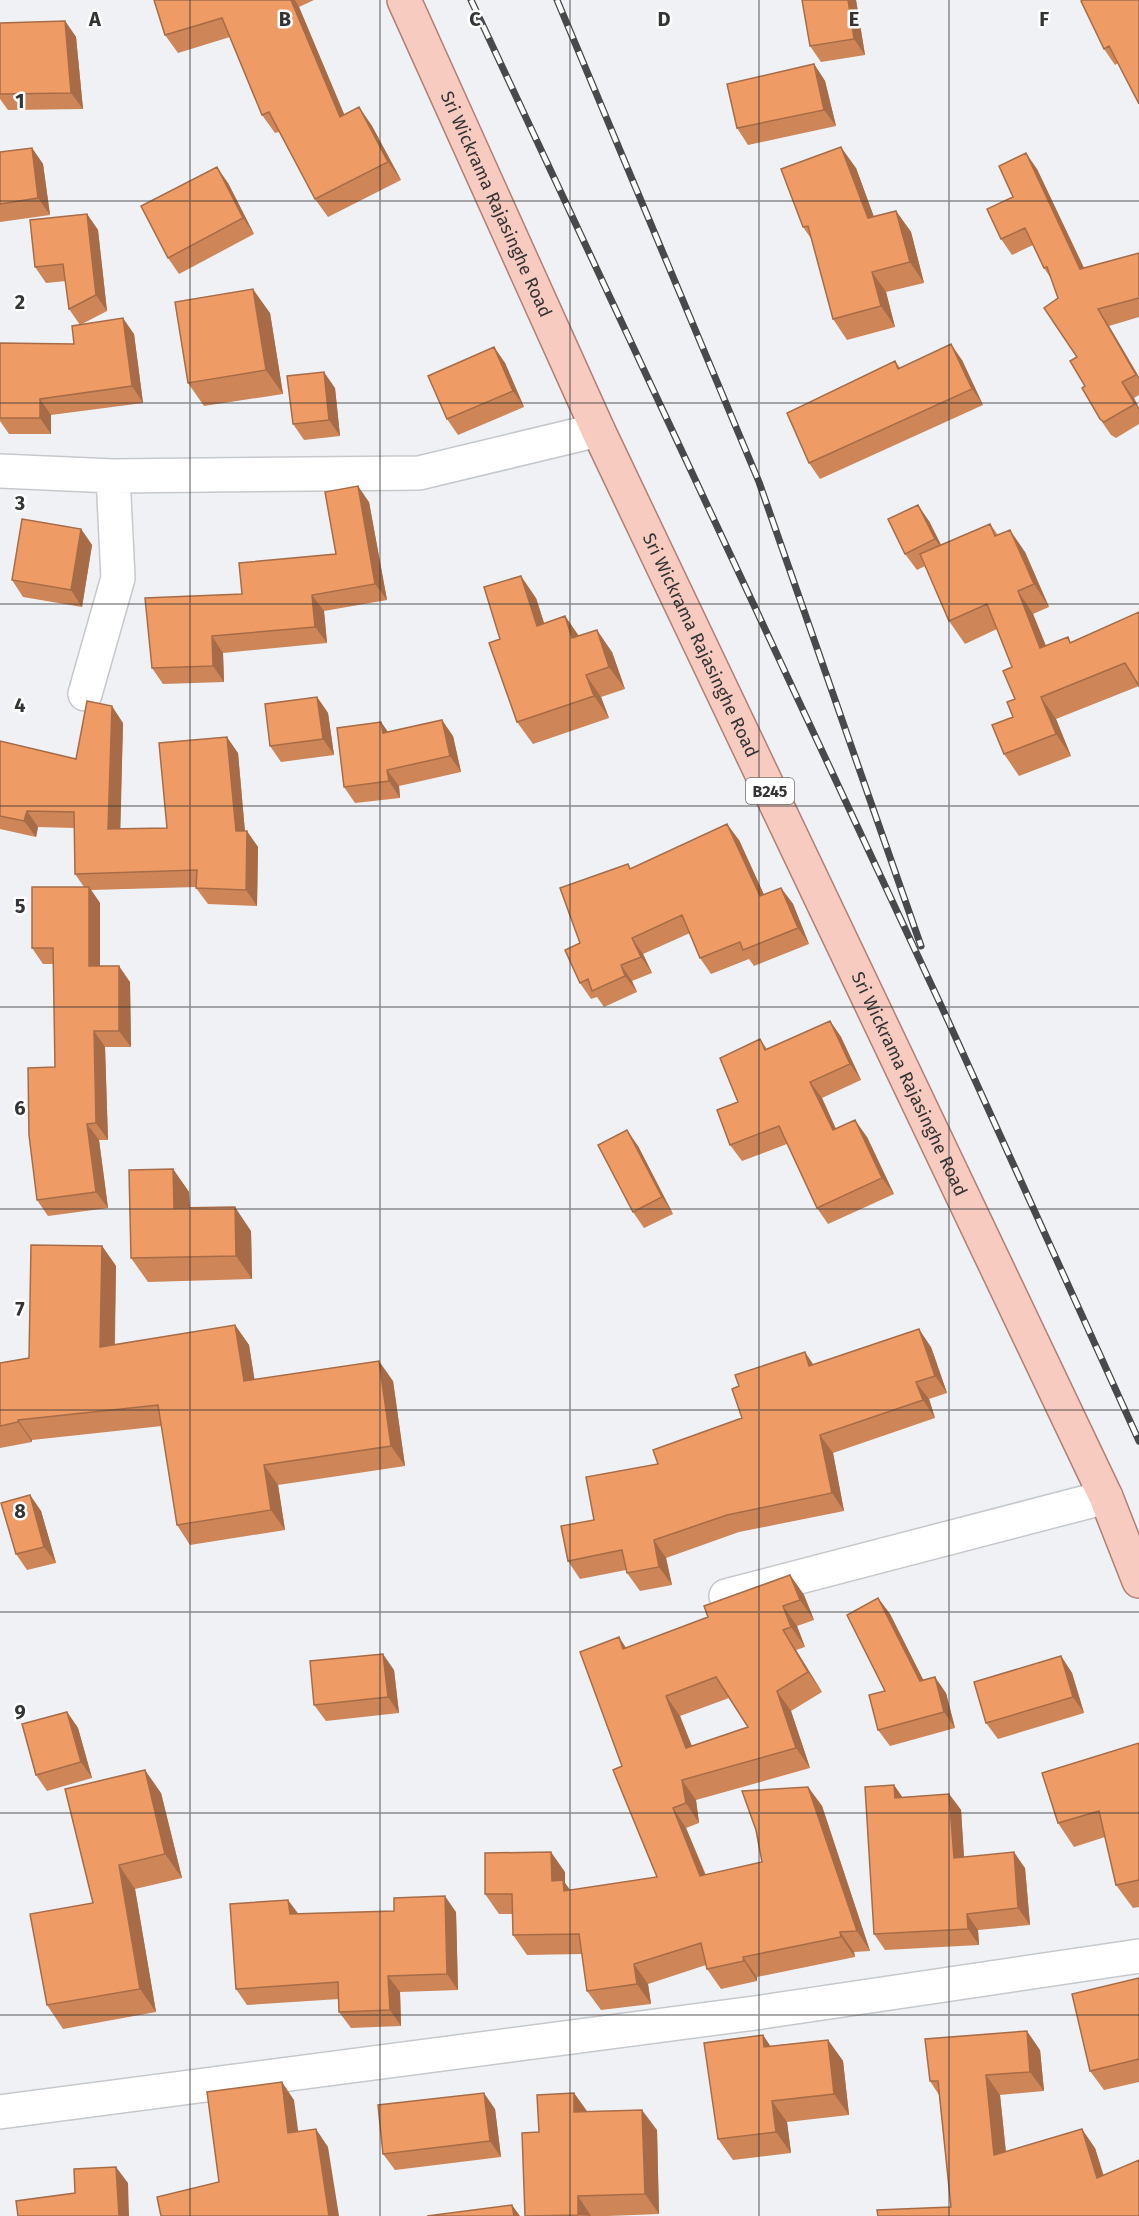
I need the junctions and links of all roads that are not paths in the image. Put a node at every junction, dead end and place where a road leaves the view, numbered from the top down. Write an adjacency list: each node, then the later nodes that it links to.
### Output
1 (404, 0): 2 (main road, Sri Wickrama Rajasinghe Road / B245)
2 (598, 430): 4 (street); 6 (main road, Sri Wickrama Rajasinghe Road / B245)
3 (0, 471): 4 (street)
4 (113, 476): 5 (street)
5 (86, 694)
6 (1106, 1497): 7 (main road, Sri Wickrama Rajasinghe Road / B245); 8 (street)
7 (1139, 1581)
8 (726, 1596)
9 (1139, 1956): 10 (street)
10 (0, 2112)

